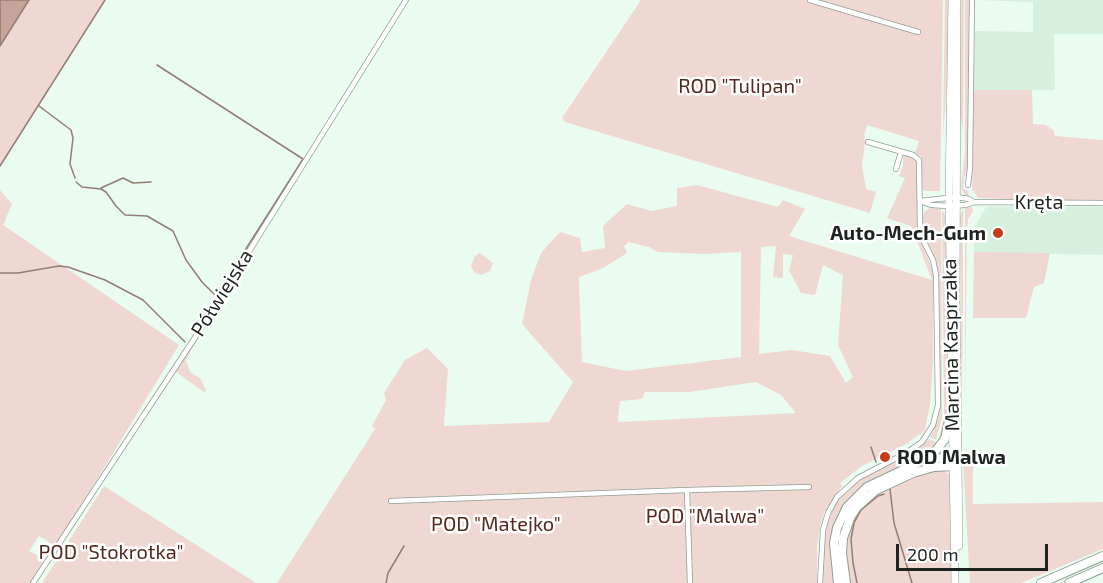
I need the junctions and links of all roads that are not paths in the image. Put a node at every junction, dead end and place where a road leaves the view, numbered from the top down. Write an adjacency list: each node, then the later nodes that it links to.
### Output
1 (406, 0): 22 (street, Półwiejska)
2 (810, 0): 6 (street)
3 (952, 0): 12 (main road, Marcina Kasprzaka)
4 (957, 0): 12 (main road, Marcina Kasprzaka)
5 (972, 0): 10 (street)
6 (918, 32)
7 (868, 142): 8 (street)
8 (901, 152): 9 (street); 11 (street)
9 (896, 169)
10 (968, 185)
11 (920, 201): 12 (street, Kręta); 24 (street)
12 (953, 202): 13 (street, Kręta); 14 (main road, Marcina Kasprzaka); 16 (main road, Marcina Kasprzaka)
13 (1103, 203)
14 (952, 407): 15 (highway); 16 (main road, Marcina Kasprzaka)
15 (924, 460): 16 (highway); 25 (highway)
16 (954, 463): 26 (highway); 27 (main road, Marcina Kasprzaka); 28 (main road, Marcina Kasprzaka)
17 (809, 487): 18 (street)
18 (687, 490): 19 (street); 23 (street)
19 (391, 501)
20 (1103, 556): 29 (highway)
21 (1103, 568): 30 (highway)
22 (33, 583)
23 (690, 583)
24 (820, 583)
25 (838, 583)
26 (846, 583)
27 (955, 583)
28 (960, 583)
29 (1041, 583)
30 (1068, 583)

